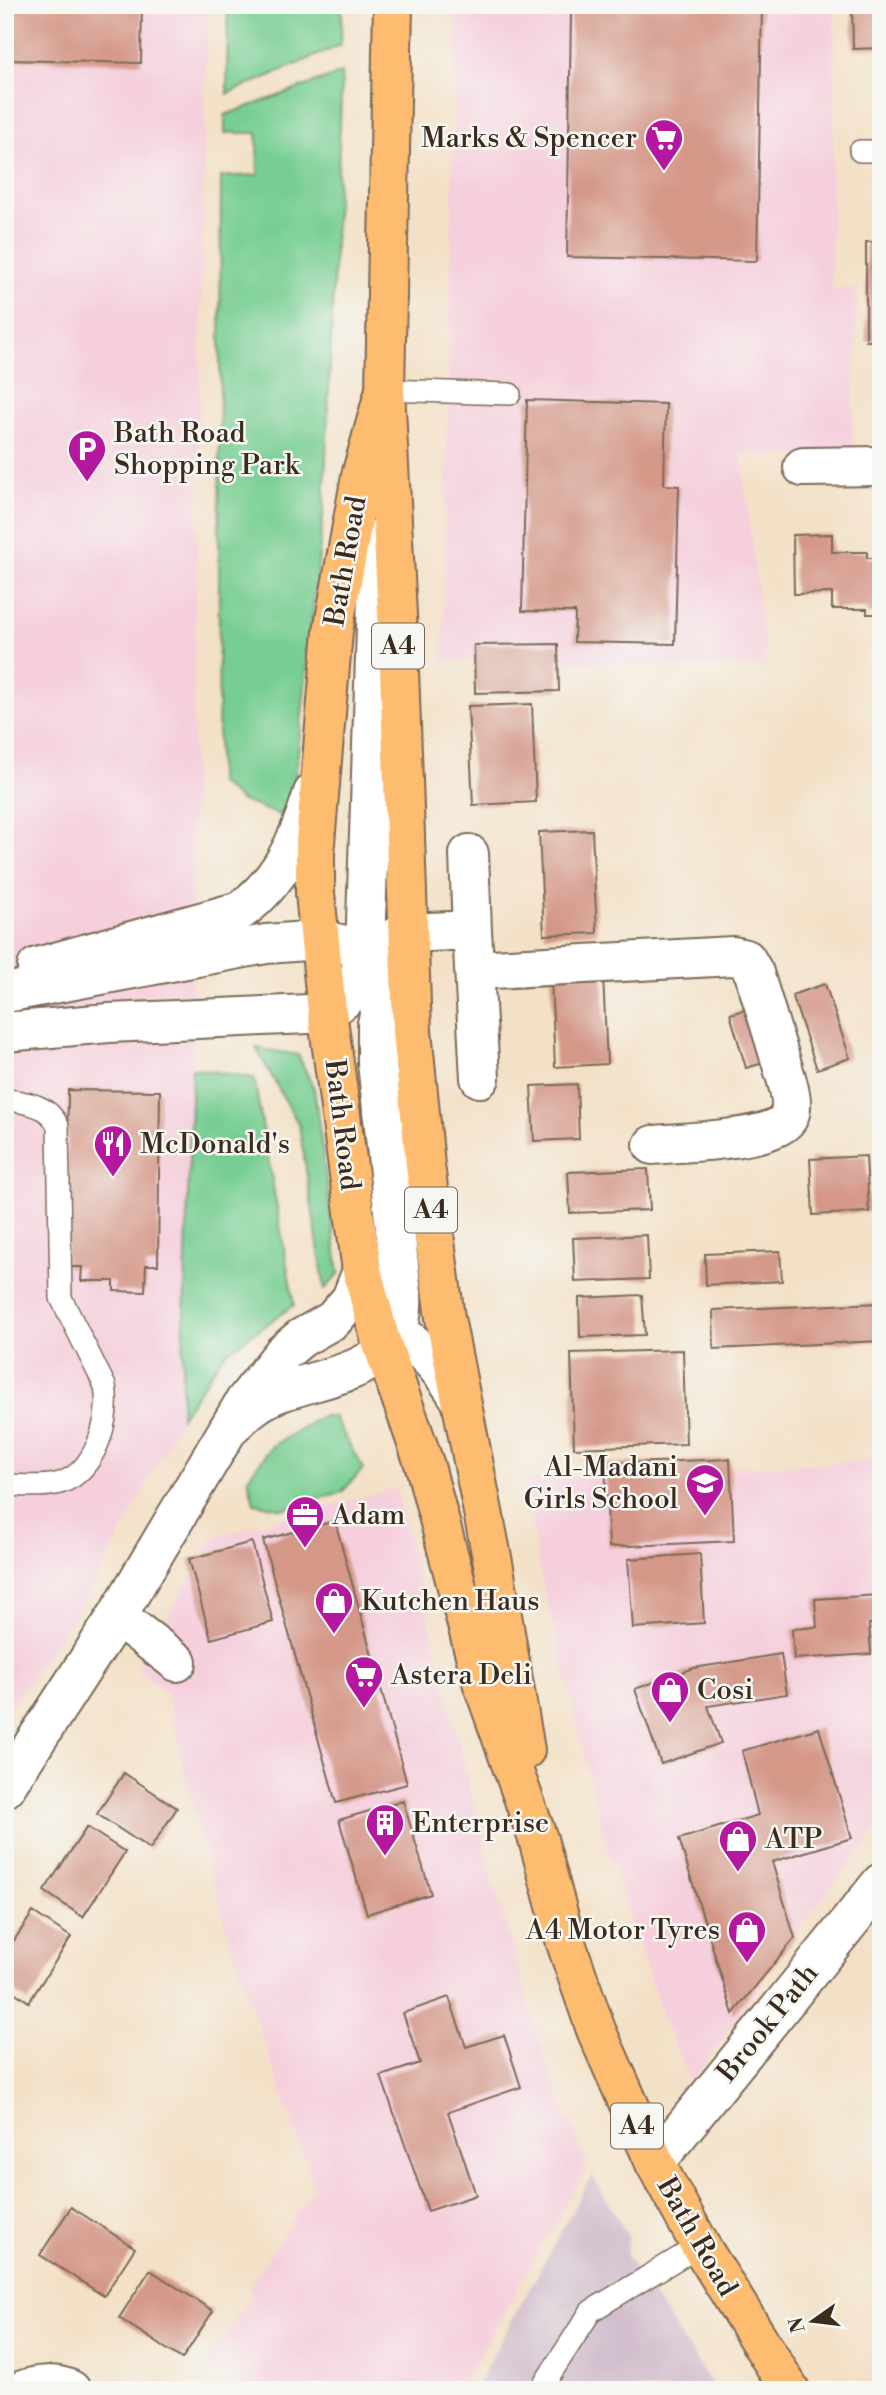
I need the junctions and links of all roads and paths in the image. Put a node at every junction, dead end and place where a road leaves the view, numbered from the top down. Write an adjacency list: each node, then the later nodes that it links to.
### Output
1 (393, 5): 2 (main road, Bath Road / A4)
2 (385, 390): 3 (lane); 6 (main road, Bath Road / A4); 8 (main road, Bath Road / A4); 11 (street)
3 (510, 394)
4 (881, 466): 5 (street)
5 (803, 467)
6 (319, 774): 10 (main road, Bath Road / A4); 13 (street)
7 (469, 854): 9 (street)
8 (407, 918): 9 (street); 11 (street); 17 (main road, Bath Road / A4)
9 (472, 930): 12 (street)
10 (320, 940): 11 (street); 14 (street); 15 (main road, Bath Road / A4)
11 (377, 961): 15 (street); 17 (street); 25 (street)
12 (474, 970): 19 (street); 22 (street)
13 (5, 977)
14 (5, 993)
15 (327, 1011): 16 (street); 20 (main road, Bath Road / A4)
16 (261, 1016): 18 (street); 20 (street)
17 (412, 1021): 27 (main road, Bath Road / A4)
18 (5, 1032)
19 (480, 1078)
20 (338, 1097): 23 (main road, Bath Road / A4)
21 (8, 1100): 30 (lane)
22 (653, 1145)
23 (362, 1271): 24 (street); 25 (main road, Bath Road / A4)
24 (333, 1320): 25 (street); 29 (street)
25 (385, 1333): 26 (street); 27 (street); 28 (main road, Bath Road / A4)
26 (335, 1376): 28 (street); 29 (street)
27 (460, 1399): 34 (main road, Bath Road / A4)
28 (407, 1415): 34 (main road, Bath Road / A4)
29 (228, 1429): 31 (street)
30 (5, 1485)
31 (117, 1616): 32 (street); 33 (street)
32 (177, 1662)
33 (5, 1788)
34 (538, 1839): 36 (main road, Bath Road / A4)
35 (881, 1883): 36 (street, Brook Path)
36 (654, 2163): 37 (main road, Bath Road / A4)
37 (700, 2245): 40 (lane); 41 (main road, Bath Road / A4)
38 (23, 2390): 39 (street)
39 (71, 2390)
40 (540, 2390)
41 (790, 2390)

